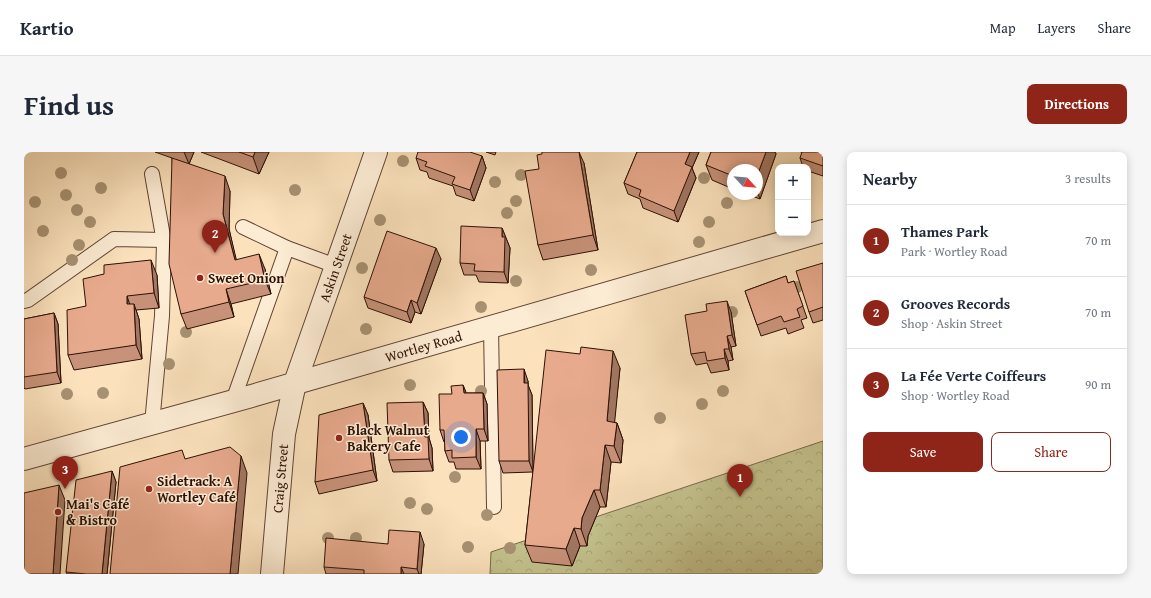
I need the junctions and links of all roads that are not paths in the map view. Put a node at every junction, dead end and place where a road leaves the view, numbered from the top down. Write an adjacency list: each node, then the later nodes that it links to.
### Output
1 (376, 152): 7 (street, Askin Street)
2 (152, 174): 5 (lane)
3 (242, 227): 6 (lane)
4 (823, 231): 9 (street, Wortley Road)
5 (164, 240): 8 (lane); 12 (lane)
6 (287, 248): 7 (lane); 11 (lane)
7 (336, 266): 10 (street, Askin Street)
8 (24, 301)
9 (491, 327): 10 (street, Wortley Road); 14 (lane)
10 (295, 383): 11 (street, Wortley Road); 15 (street, Craig Street)
11 (233, 401): 12 (street, Wortley Road)
12 (152, 424): 13 (street, Wortley Road)
13 (24, 459)
14 (494, 507)
15 (272, 574)

